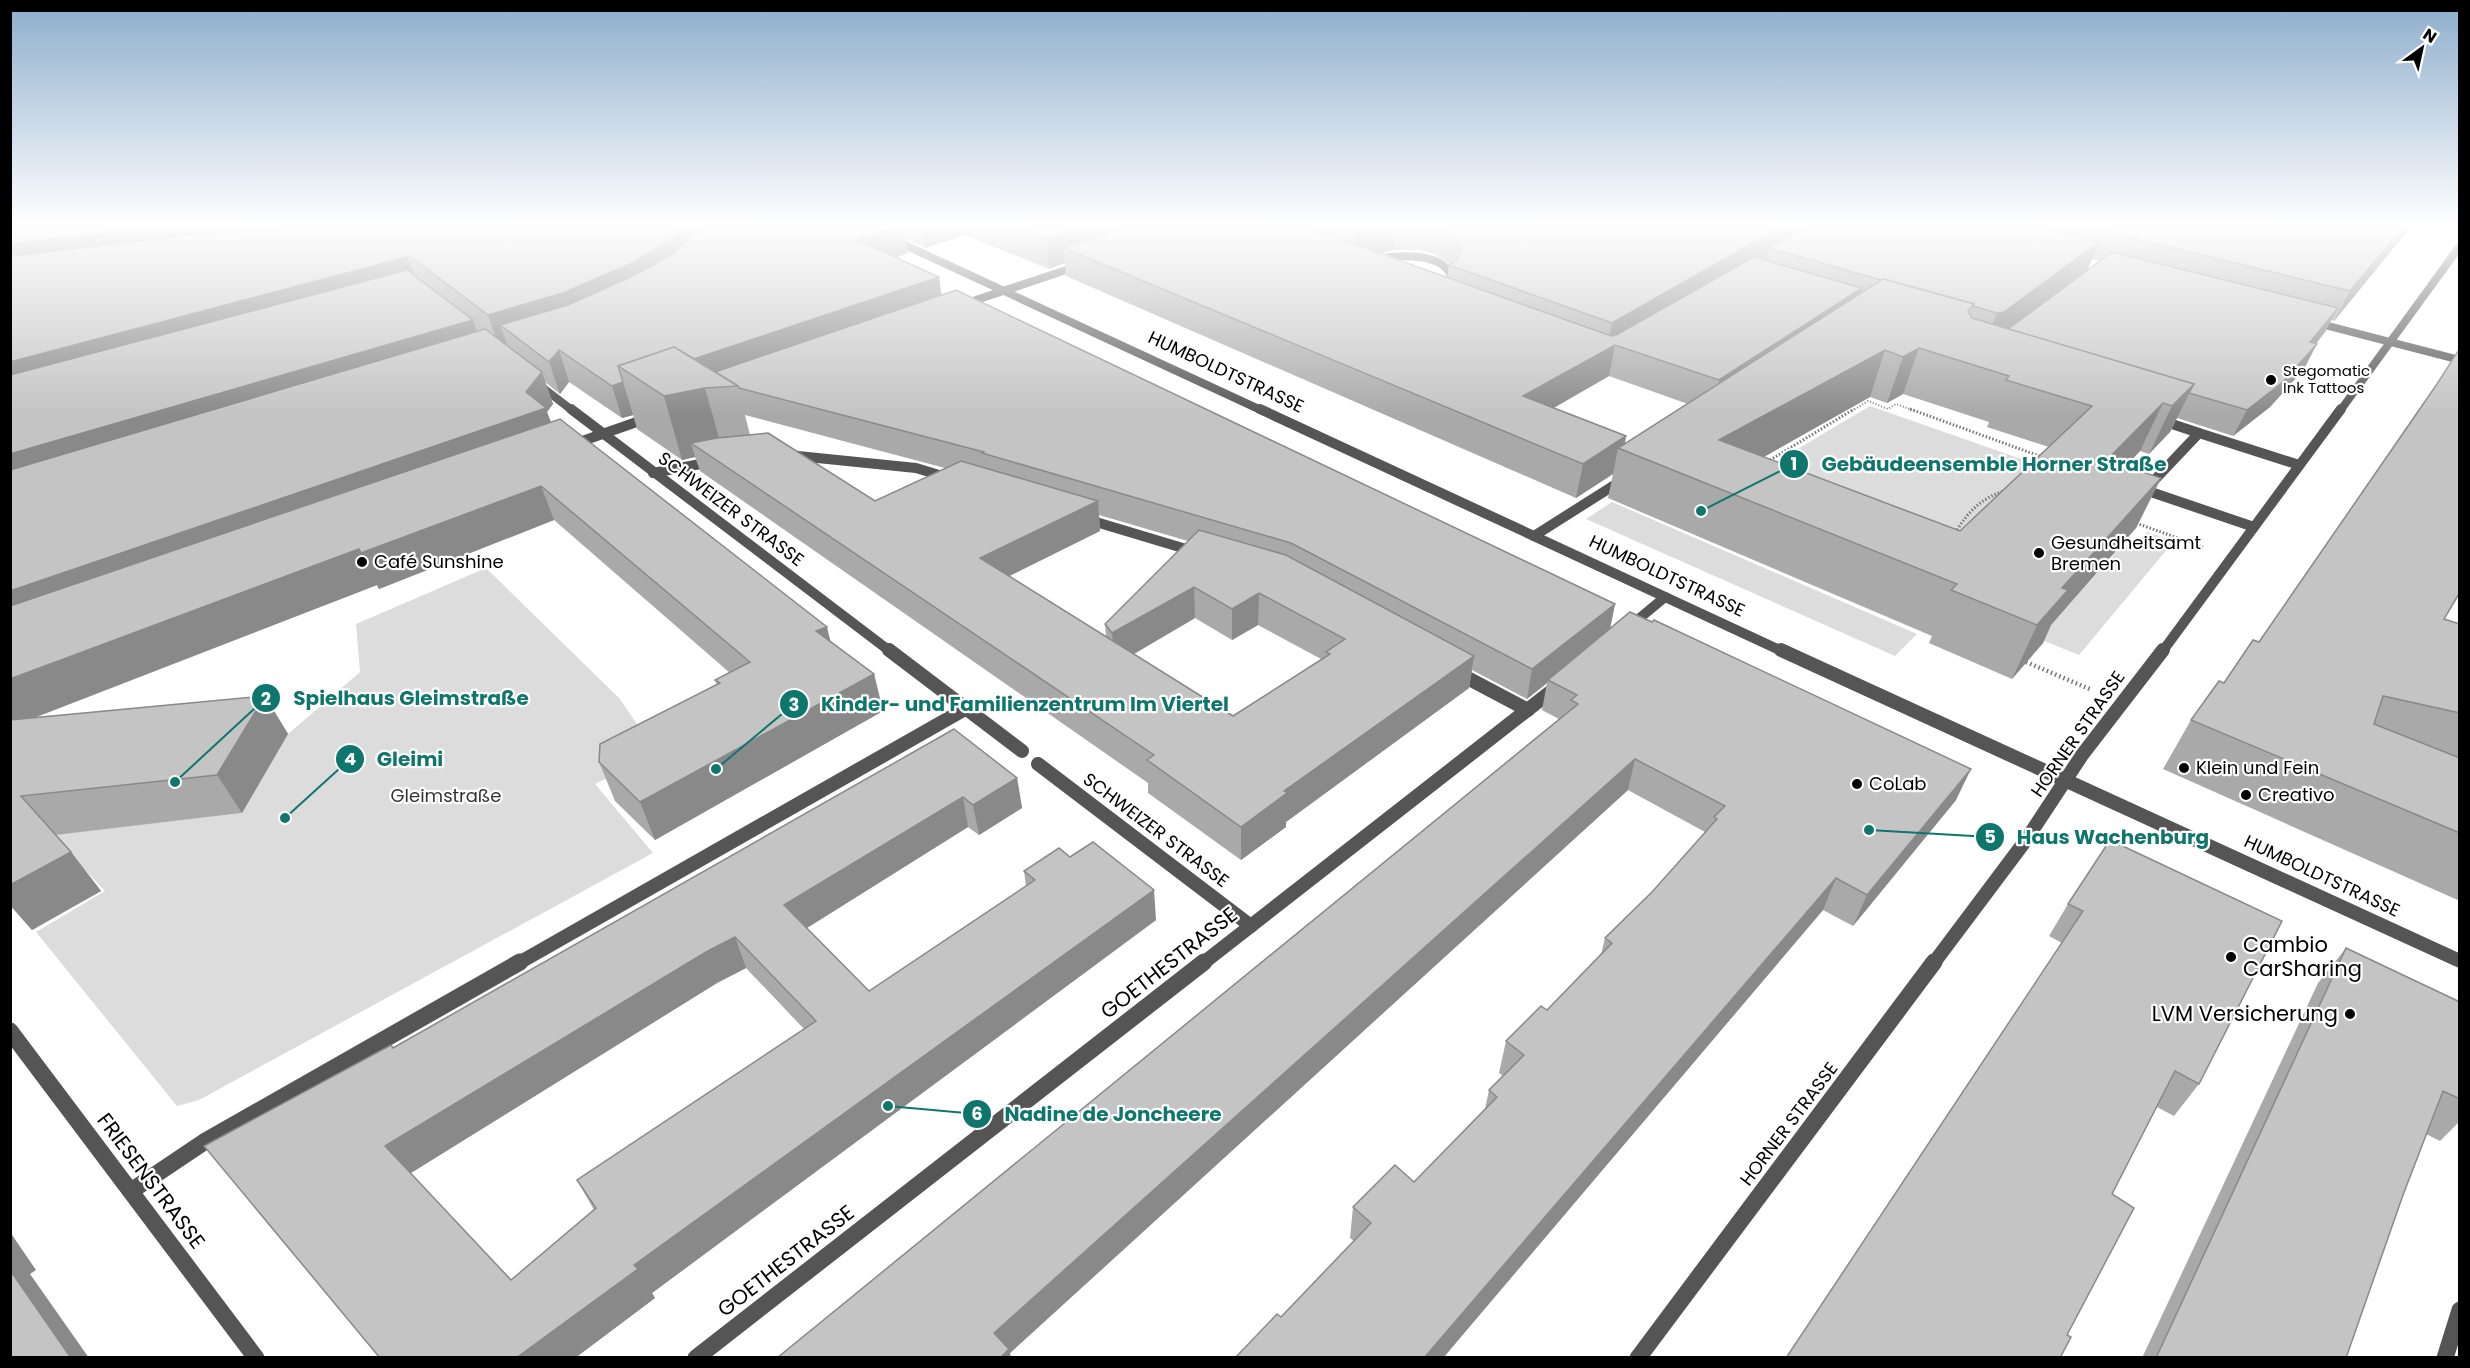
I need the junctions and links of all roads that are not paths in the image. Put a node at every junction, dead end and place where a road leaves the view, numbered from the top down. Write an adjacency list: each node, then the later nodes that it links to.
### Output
1 (1000, 288): 4 (street, HUMBOLDTSTRASSE)
2 (1012, 288): 4 (street)
3 (2429, 288): 7 (street, HORNER STRASSE)
4 (1005, 290): 5 (street); 23 (street, HUMBOLDTSTRASSE)
5 (946, 310)
6 (2307, 321): 7 (street)
7 (2388, 342): 8 (street); 17 (street, HORNER STRASSE)
8 (2460, 360)
9 (531, 378): 13 (street, SCHWEIZER STRASSE)
10 (657, 414): 13 (street)
11 (2145, 415): 12 (street)
12 (2199, 433): 17 (street); 22 (street)
13 (602, 434): 14 (street); 18 (street, SCHWEIZER STRASSE)
14 (557, 450)
15 (771, 455): 20 (street)
16 (724, 459): 18 (street)
17 (2300, 465): 22 (street, HORNER STRASSE)
18 (654, 473): 29 (street, SCHWEIZER STRASSE)
19 (1634, 473): 23 (street)
20 (961, 481)
21 (1074, 515): 24 (street)
22 (2254, 527): 33 (street, HORNER STRASSE)
23 (1534, 536): 25 (street, HUMBOLDTSTRASSE)
24 (1209, 556)
25 (1665, 597): 26 (street); 33 (street, HUMBOLDTSTRASSE)
26 (1620, 634)
27 (1451, 668): 30 (street)
28 (1574, 672): 30 (street, GOETHESTRASSE)
29 (965, 709): 31 (street, SCHWEIZER STRASSE); 37 (street)
30 (1527, 710): 34 (street, GOETHESTRASSE)
31 (1022, 751)
32 (1038, 764): 34 (street, SCHWEIZER STRASSE)
33 (2066, 780): 35 (street, HUMBOLDTSTRASSE); 41 (street, HORNER STRASSE)
34 (1251, 926): 40 (street, GOETHESTRASSE)
35 (2460, 961)
36 (10, 1031): 37 (street, FRIESENSTRASSE)
37 (131, 1191): 39 (street, FRIESENSTRASSE)
38 (2460, 1310): 42 (street)
39 (256, 1358)
40 (696, 1358)
41 (1638, 1358)
42 (2445, 1358)

